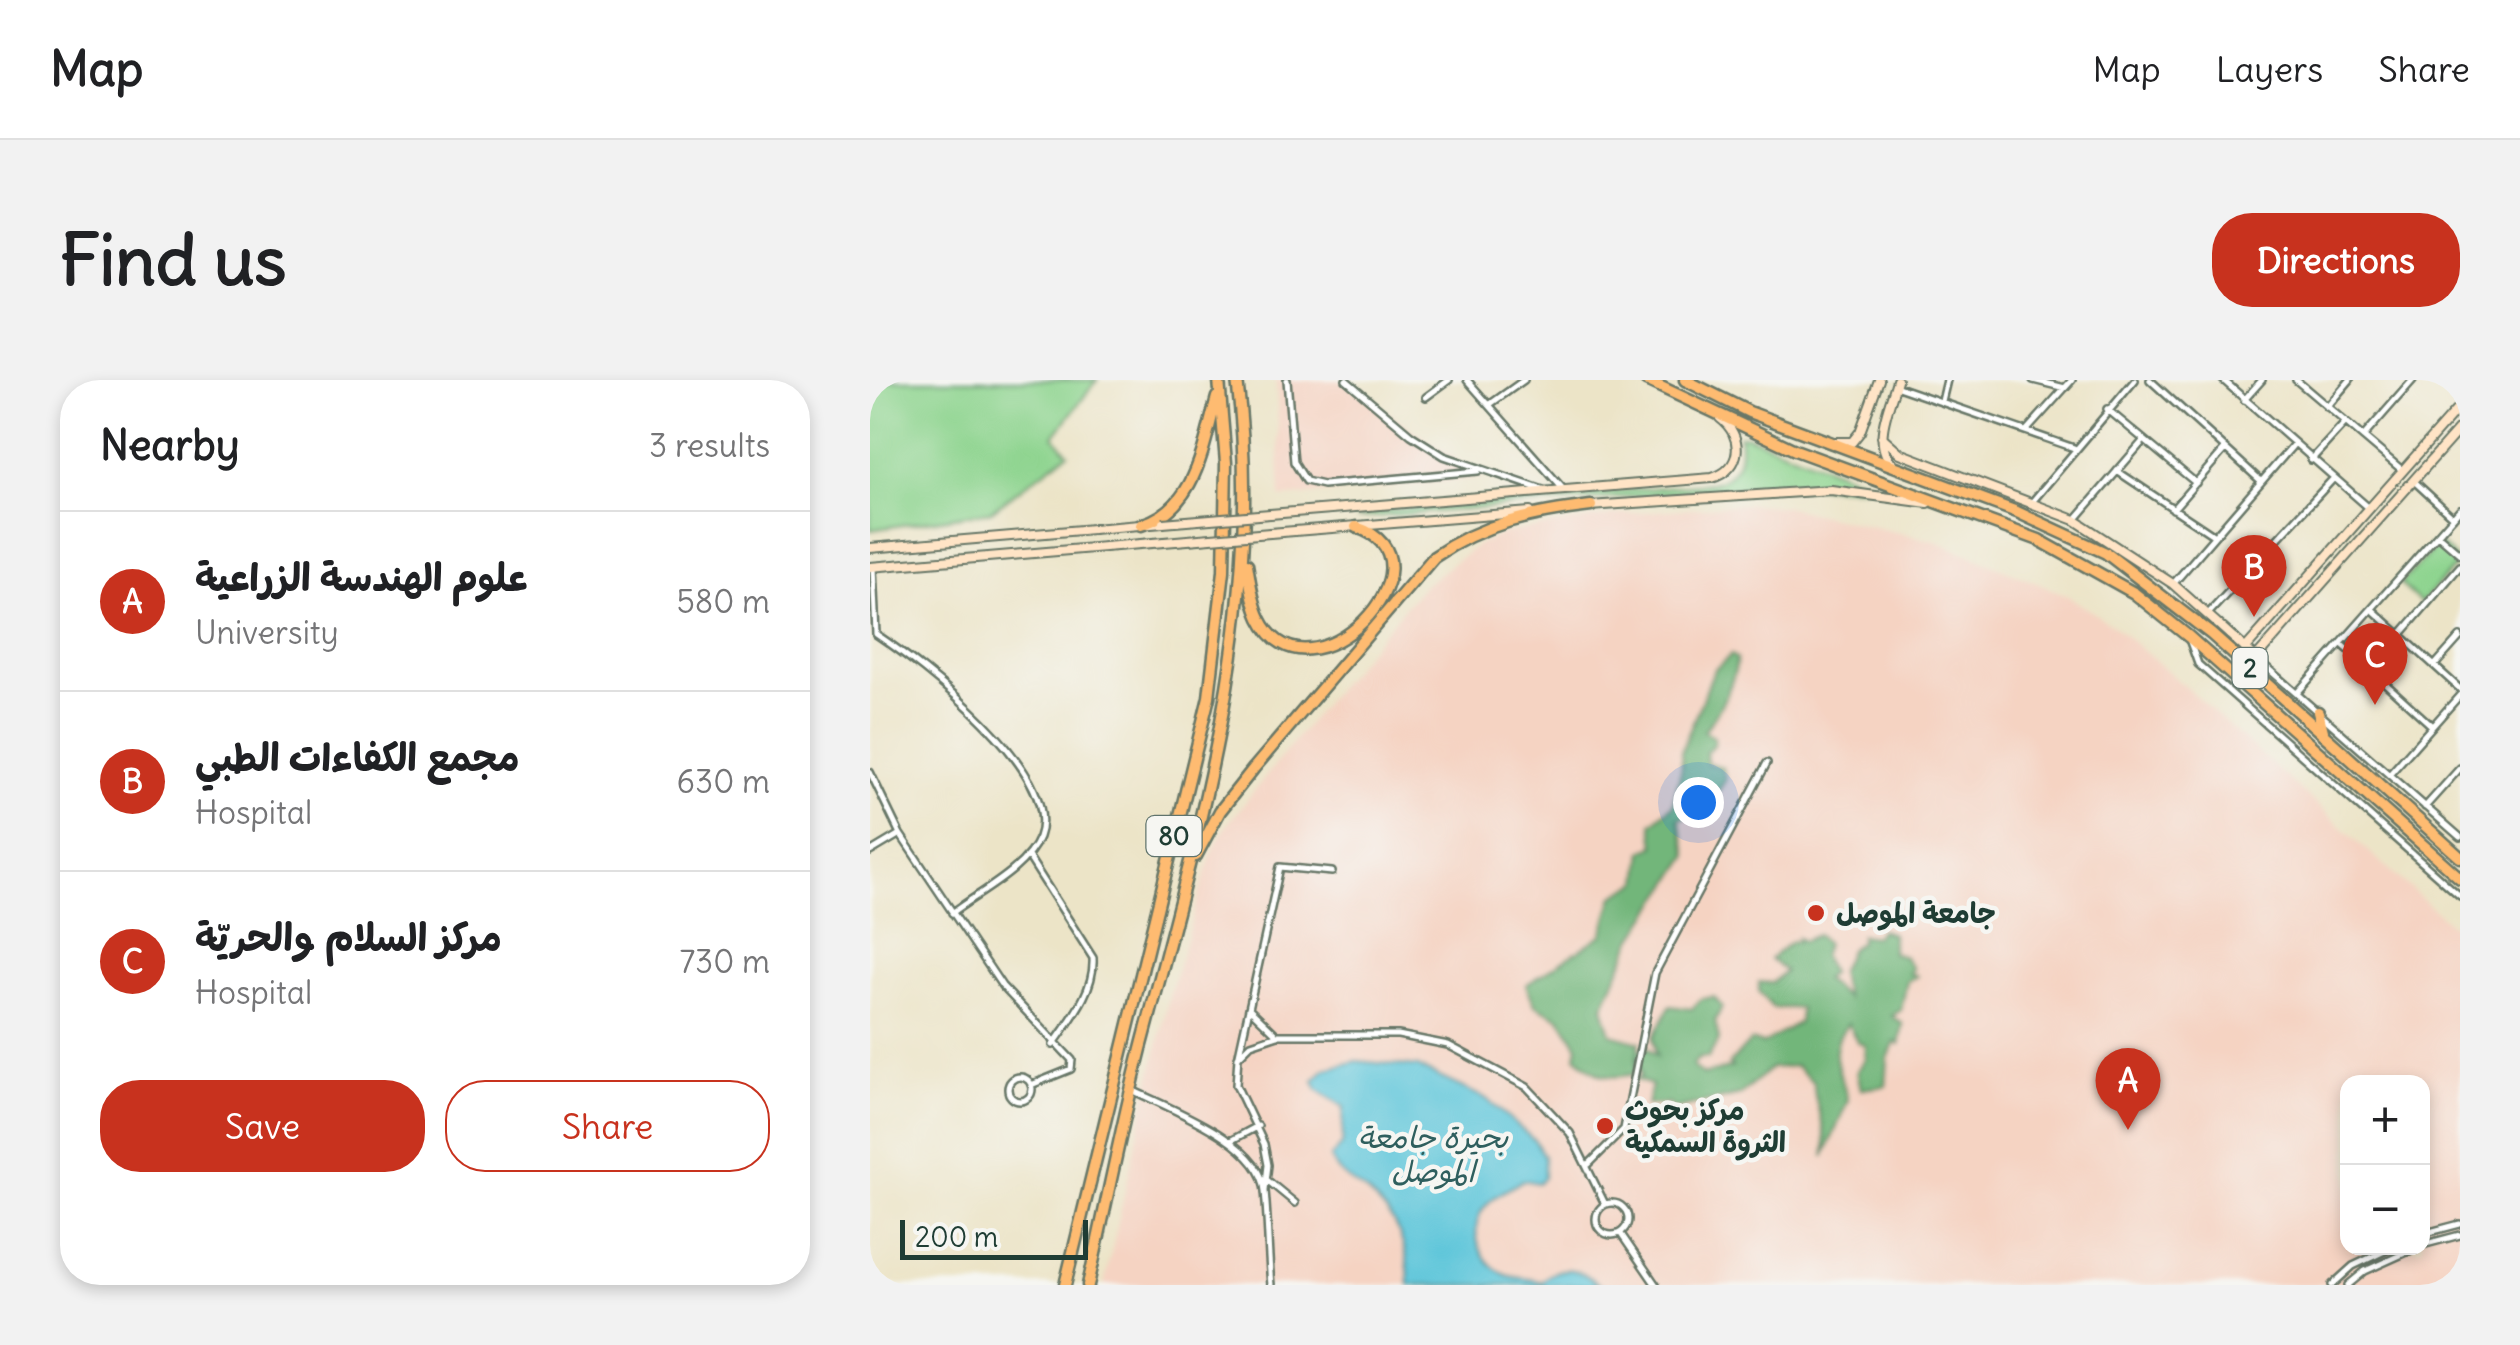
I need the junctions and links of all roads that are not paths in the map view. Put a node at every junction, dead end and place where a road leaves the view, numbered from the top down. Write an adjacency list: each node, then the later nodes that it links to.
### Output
1 (1237, 380): 70 (highway, 80)
2 (1287, 380): 43 (street)
3 (1346, 380): 43 (street)
4 (1449, 380): 23 (street)
5 (1467, 380): 26 (street)
6 (1524, 380): 26 (street)
7 (1646, 380): 30 (highway, 2)
8 (1684, 380): 37 (highway, 2)
9 (1880, 380): 37 (main road)
10 (1947, 380): 25 (street)
11 (2033, 380): 22 (street)
12 (2072, 380): 22 (street)
13 (2135, 380): 29 (street)
14 (2150, 380): 40 (street)
15 (2223, 380): 24 (street)
16 (2262, 380): 24 (street)
17 (2296, 380): 28 (street)
18 (2350, 380): 28 (street)
19 (2414, 380): 35 (street)
20 (1220, 383): 64 (highway); 127 (highway, 80)
21 (1896, 383): 25 (street); 34 (main road)
22 (2065, 388): 33 (street)
23 (1426, 397)
24 (2244, 400): 38 (street)
25 (1942, 402): 33 (street)
26 (1489, 405): 52 (street)
27 (2460, 406): 46 (main road)
28 (2327, 407): 31 (street)
29 (2107, 408): 36 (street); 39 (street)
30 (1708, 411): 52 (main road); 58 (highway, 2)
31 (2345, 422): 35 (street); 41 (street)
32 (2460, 428): 50 (main road)
33 (2027, 430): 39 (street)
34 (1882, 437): 42 (main road); 44 (main road)
35 (2363, 437): 46 (street)
36 (2144, 440): 45 (street); 51 (street)
37 (1827, 442): 44 (highway, 2)
38 (2294, 444): 41 (street); 48 (street)
39 (2074, 448): 54 (street)
40 (2225, 450): 48 (street); 51 (street)
41 (2311, 460): 47 (street)
42 (1935, 467): 49 (highway); 54 (main road)
43 (1478, 471): 53 (street)
44 (1901, 471): 49 (highway, 2)
45 (2117, 472): 59 (street); 62 (street)
46 (2404, 472): 57 (main road)
47 (2334, 479): 57 (street); 77 (street)
48 (2261, 480): 66 (street)
49 (1930, 482): 63 (highway, 2)
50 (2415, 482): 61 (street); 83 (main road)
51 (2196, 483): 59 (street)
52 (1565, 491): 53 (main road)
53 (1546, 492): 56 (main road)
54 (2032, 502): 62 (main road)
55 (1591, 506): 58 (main road); 65 (main road); 102 (highway)
56 (1352, 507): 64 (main road, bridge); 65 (main road)
57 (2369, 508): 82 (main road)
58 (1955, 509): 68 (highway, 2)
59 (2173, 509): 66 (street)
60 (2460, 509): 61 (street)
61 (2453, 518): 67 (street)
62 (2074, 520): 74 (main road)
63 (2046, 524): 68 (highway); 75 (highway, 2)
64 (1140, 525): 69 (main road)
65 (1356, 527): 70 (highway); 73 (main road, bridge)
66 (2212, 535): 74 (street)
67 (2438, 535): 71 (street); 76 (street)
68 (2040, 540): 79 (highway, 2)
69 (870, 548)
70 (1245, 553): 102 (highway, 80)
71 (2460, 554)
72 (2460, 566): 78 (street)
73 (872, 567): 100 (street)
74 (2177, 587): 75 (highway); 77 (main road)
75 (2171, 602): 89 (highway, 2)
76 (2372, 610): 78 (street); 81 (street)
77 (2208, 614): 82 (main road)
78 (2401, 634): 84 (street)
79 (2190, 636): 98 (highway, 2); 105 (street)
80 (2460, 637): 84 (street)
81 (2342, 644): 86 (street); 88 (street)
82 (2245, 649): 83 (main road)
83 (2256, 658): 86 (street)
84 (2435, 665): 85 (street)
85 (2460, 692): 88 (street)
86 (2297, 693): 87 (street)
87 (2318, 712): 89 (highway); 93 (street)
88 (2432, 726): 93 (street)
89 (2324, 732): 97 (highway, 2)
90 (1767, 763): 115 (street)
91 (2460, 768): 94 (street)
92 (870, 772): 95 (street)
93 (2389, 776): 94 (street)
94 (2426, 807): 96 (street)
95 (900, 834): 99 (street); 106 (street)
96 (2460, 836)
97 (2440, 839): 98 (highway); 101 (highway, 2)
98 (2429, 850): 104 (highway, 2)
99 (870, 852)
100 (1028, 856): 106 (street); 109 (street)
101 (2460, 857)
102 (1191, 865): 112 (highway, 80)
103 (1332, 872): 107 (street)
104 (2460, 878)
105 (2460, 896)
106 (952, 912): 109 (street)
107 (1248, 1008): 108 (street); 110 (street)
108 (1278, 1035): 110 (street); 115 (street)
109 (1054, 1045): 111 (street)
110 (1238, 1056): 113 (street)
111 (1031, 1085): 111 (street)
112 (1132, 1090): 114 (street); 128 (highway, 80)
113 (1258, 1126): 114 (street); 116 (street)
114 (1230, 1141): 117 (street)
115 (1588, 1166): 119 (street)
116 (1267, 1180): 117 (street); 118 (street)
117 (1266, 1190): 129 (street)
118 (1295, 1204)
119 (1605, 1204): 122 (street); 122 (street)
120 (2457, 1224): 121 (street); 123 (street)
121 (2430, 1232)
122 (1620, 1233): 130 (street)
123 (2458, 1235): 124 (street)
124 (2430, 1243)
125 (2376, 1255): 131 (street)
126 (2400, 1255): 132 (street)
127 (1064, 1285)
128 (1088, 1285)
129 (1271, 1285)
130 (1656, 1285)
131 (2332, 1285)
132 (2348, 1285)

